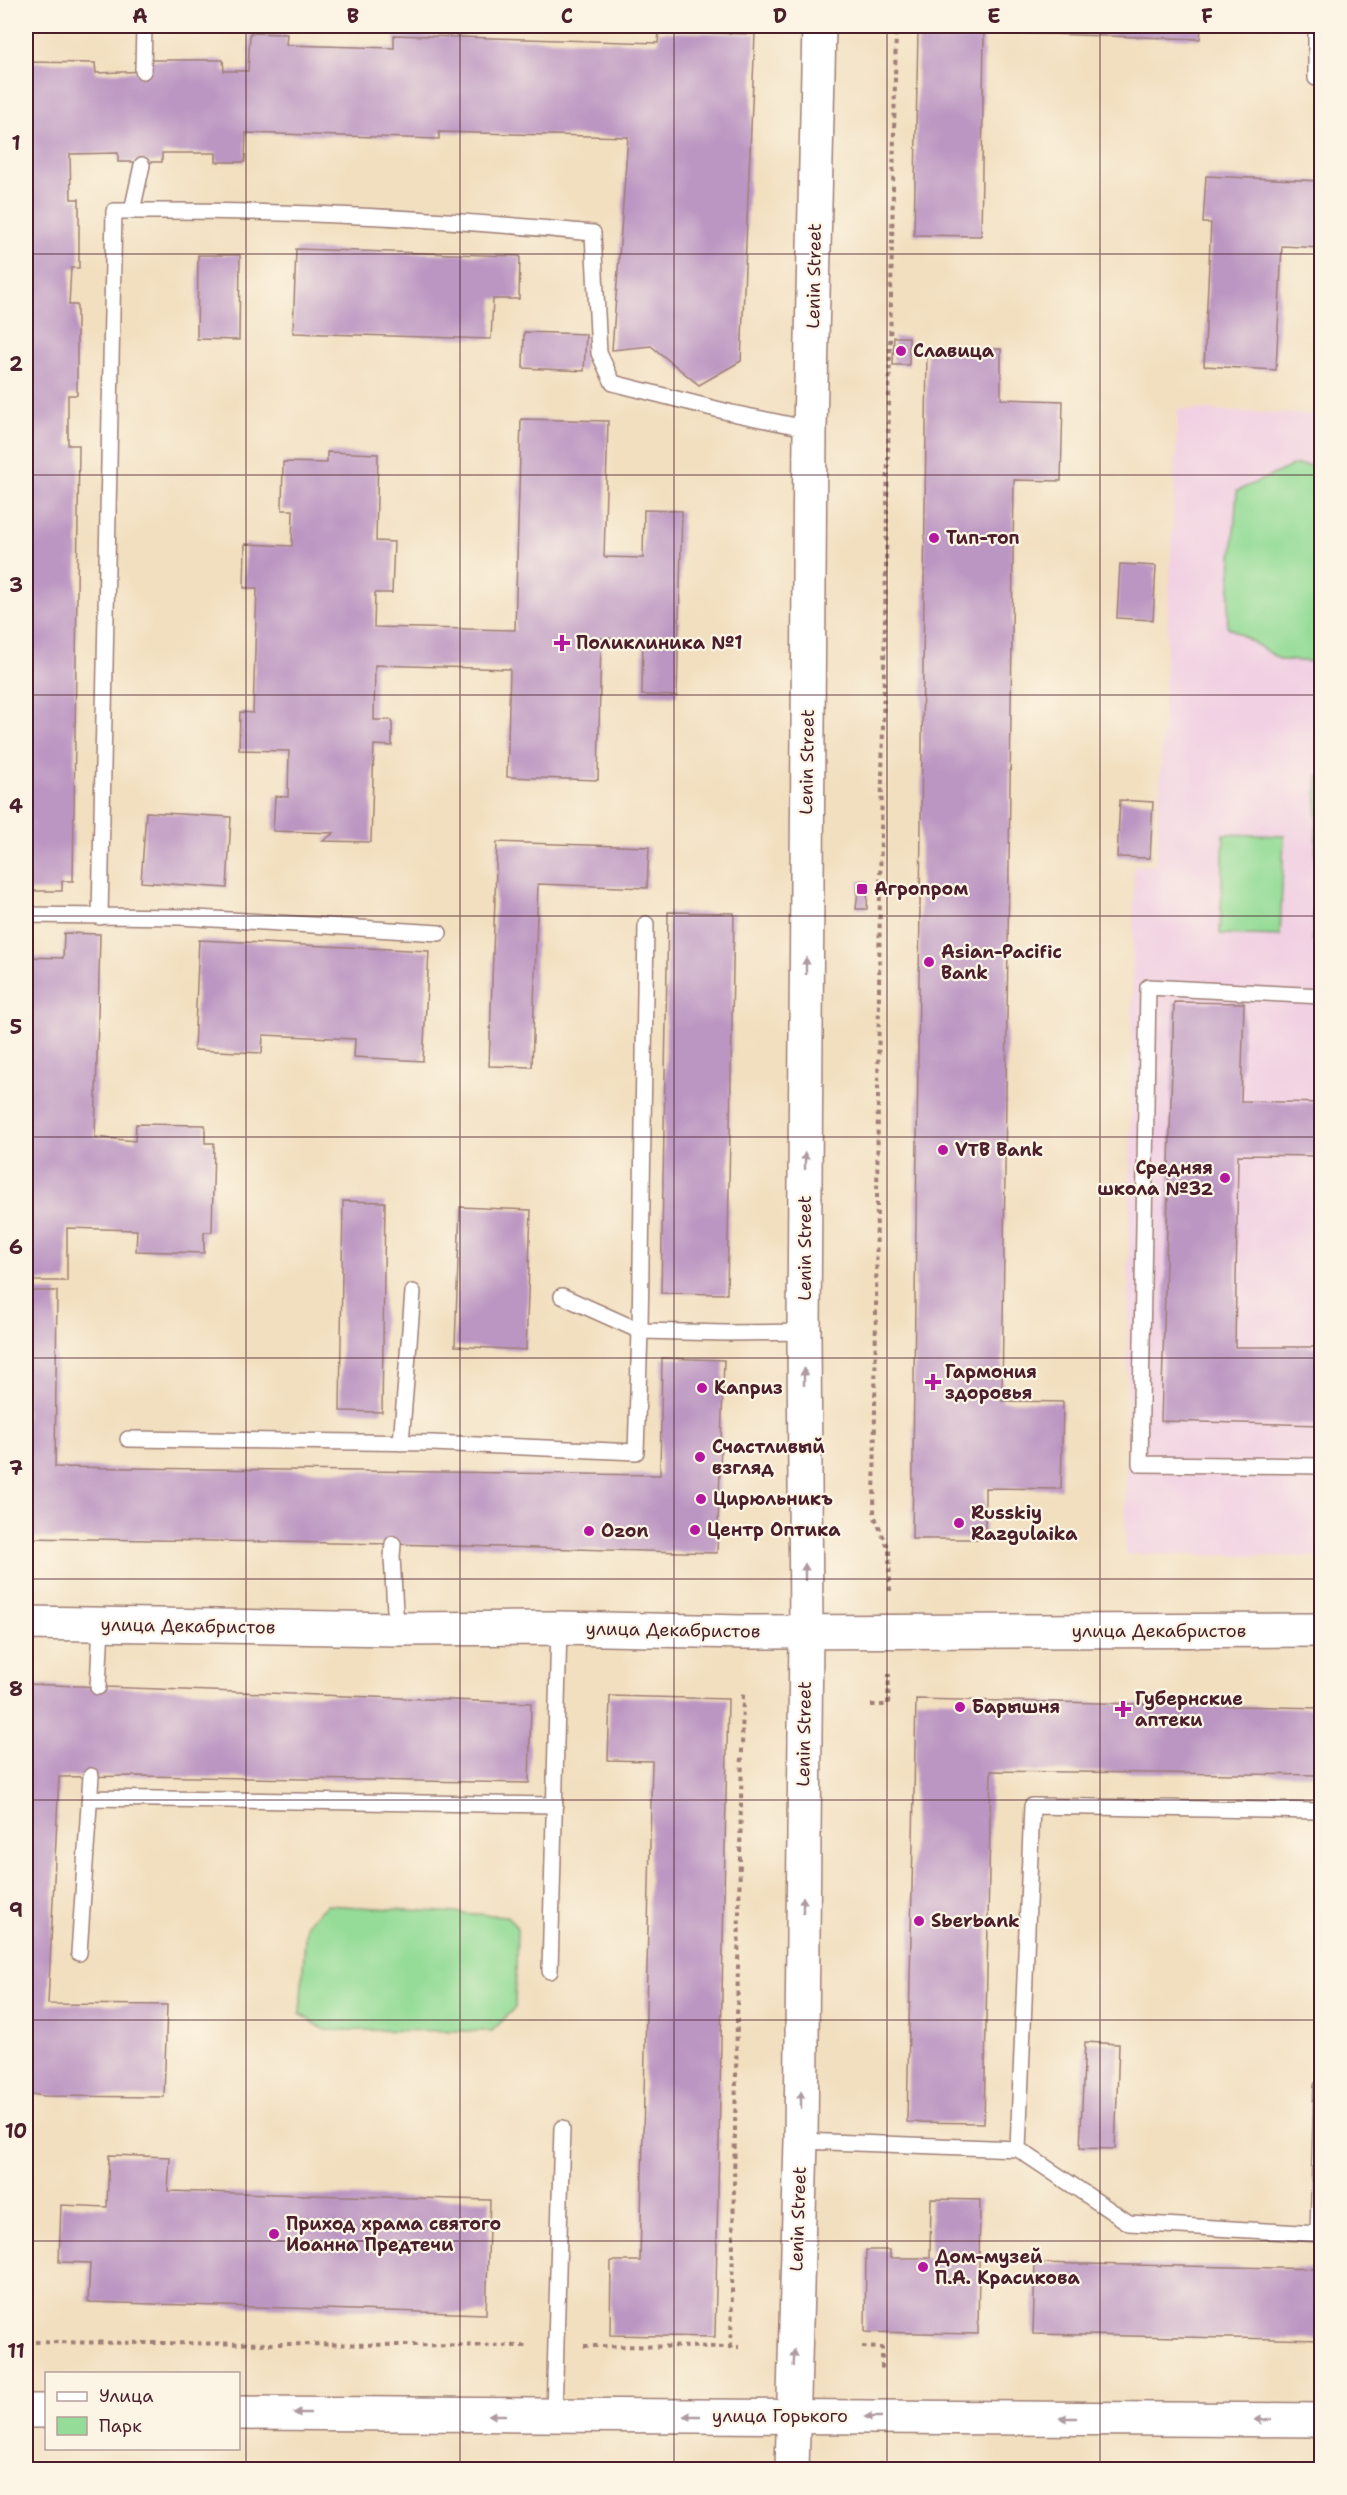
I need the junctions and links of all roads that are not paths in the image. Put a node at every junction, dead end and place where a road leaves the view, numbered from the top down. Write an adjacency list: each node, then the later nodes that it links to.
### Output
1 (144, 26): 4 (lane)
2 (819, 26): 8 (main road, Lenin Street)
3 (1316, 26): 5 (lane)
4 (143, 71)
5 (1322, 80)
6 (142, 165): 7 (lane)
7 (132, 211): 8 (lane); 10 (lane)
8 (810, 429): 17 (main road, Lenin Street, one-way to 8)
9 (26, 915): 10 (lane)
10 (100, 917): 12 (lane)
11 (646, 924): 16 (lane)
12 (439, 933)
13 (1322, 996): 20 (lane)
14 (412, 1292): 19 (lane)
15 (562, 1296): 16 (lane)
16 (640, 1330): 17 (lane); 19 (lane)
17 (804, 1332): 27 (main road, Lenin Street, one-way to 17)
18 (128, 1438): 19 (lane)
19 (401, 1443)
20 (1322, 1466)
21 (393, 1544): 25 (lane)
22 (26, 1623): 23 (main road, улица Декабристов)
23 (101, 1626): 25 (main road, улица Декабристов); 28 (lane)
24 (559, 1628): 25 (main road, улица Декабристов); 27 (main road, улица Декабристов); 31 (lane)
25 (396, 1629)
26 (1322, 1630): 27 (main road, улица Декабристов)
27 (806, 1631): 37 (main road, Lenin Street, one-way to 27)
28 (98, 1687)
29 (91, 1776): 30 (lane)
30 (90, 1798): 31 (lane); 33 (lane)
31 (555, 1805): 34 (lane)
32 (1322, 1811): 38 (lane)
33 (79, 1953)
34 (550, 1971)
35 (1322, 2087): 38 (lane)
36 (562, 2128): 42 (lane)
37 (801, 2141): 38 (lane); 43 (main road, Lenin Street, one-way to 37)
38 (1018, 2149)
39 (26, 2411): 40 (main road)
40 (45, 2412)
41 (240, 2413): 42 (main road, улица Горького, one-way to 41)
42 (554, 2415): 43 (main road, улица Горького, one-way to 42)
43 (793, 2416): 44 (main road, улица Горького, one-way to 43); 45 (main road, Lenin Street)
44 (1322, 2420)
45 (792, 2469)

